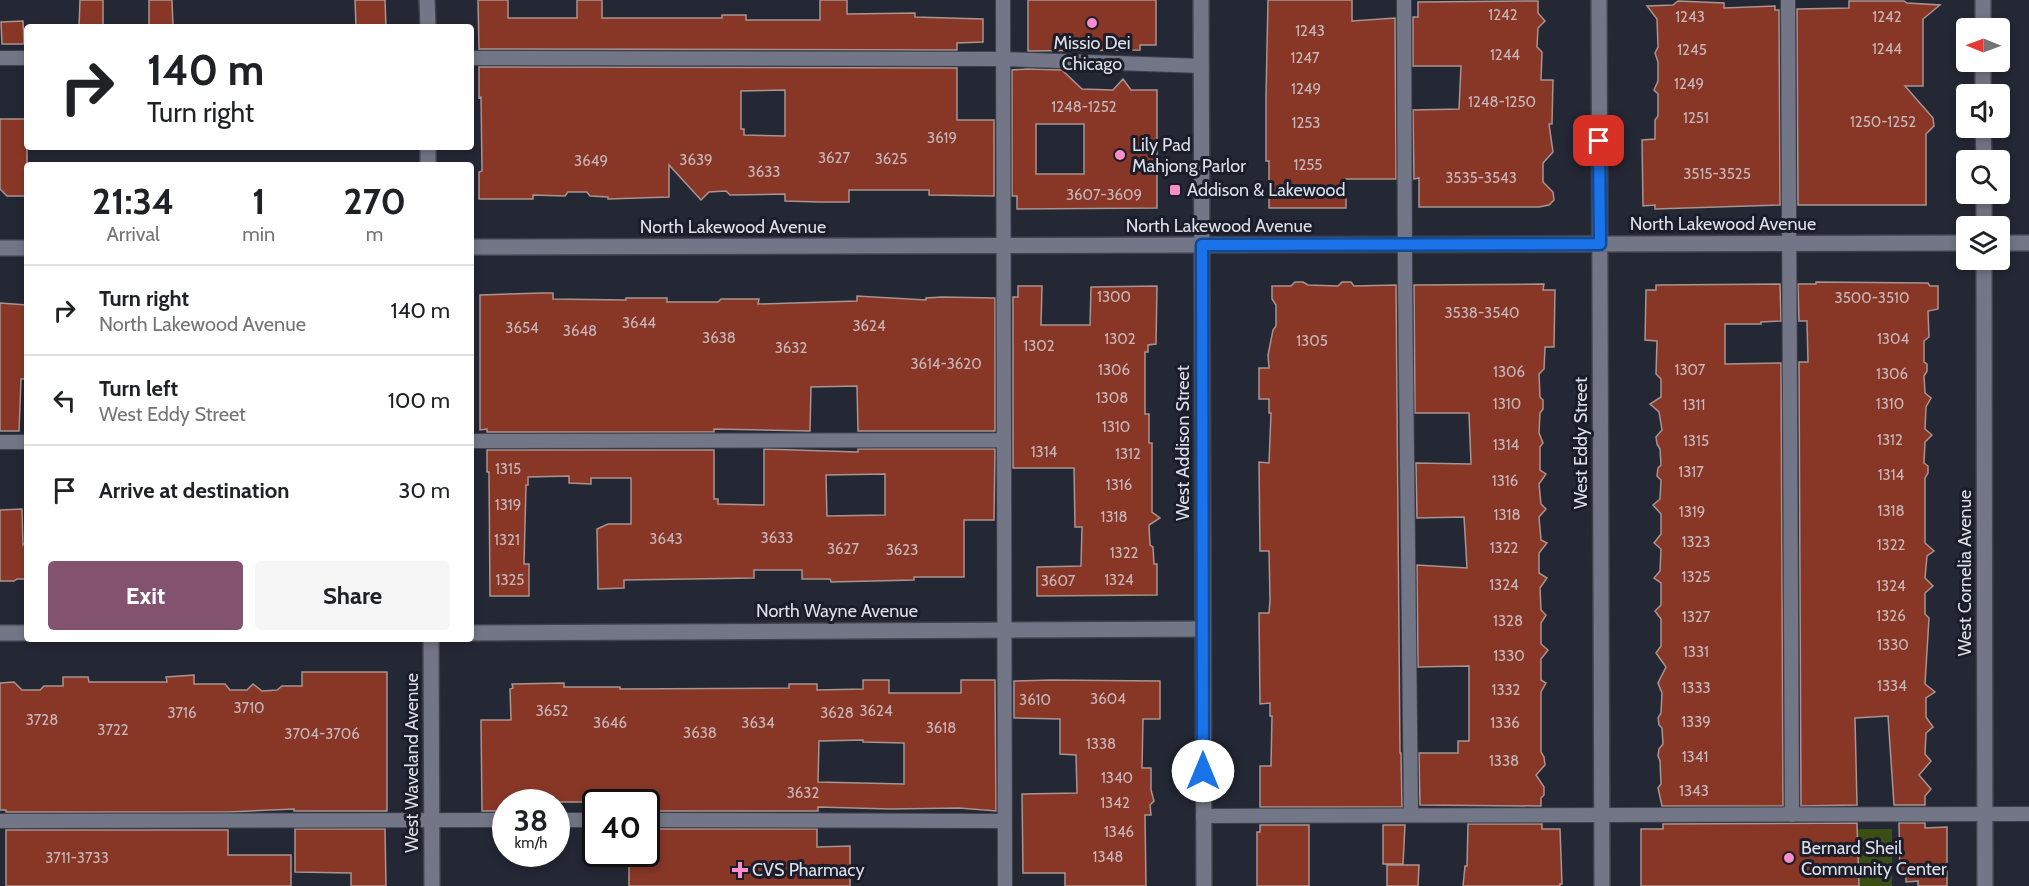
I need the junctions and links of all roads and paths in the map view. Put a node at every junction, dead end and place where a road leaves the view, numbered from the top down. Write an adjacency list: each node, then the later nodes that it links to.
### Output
1 (427, 0): 9 (street)
2 (1003, 0): 13 (lane)
3 (1201, 0): 14 (street, West Addison Street)
4 (1404, 0): 21 (lane)
5 (1599, 0): 18 (street, West Eddy Street)
6 (1788, 0): 19 (lane)
7 (1983, 0): 8 (street)
8 (1983, 18)
9 (428, 24)
10 (0, 58): 11 (lane)
11 (24, 58)
12 (474, 58): 13 (lane)
13 (1003, 59): 14 (lane); 22 (lane)
14 (1201, 66): 20 (street, West Addison Street)
15 (1956, 243): 19 (street, North Lakewood Avenue)
16 (2010, 243): 17 (street)
17 (2029, 243)
18 (1600, 244): 19 (street, North Lakewood Avenue); 21 (street, North Lakewood Avenue); 40 (street, West Eddy Street)
19 (1789, 244): 37 (lane)
20 (1202, 245): 21 (street, North Lakewood Avenue); 22 (street, North Lakewood Avenue); 31 (street, West Addison Street)
21 (1404, 245): 42 (lane)
22 (1003, 246): 23 (street, North Lakewood Avenue); 27 (lane)
23 (474, 247)
24 (0, 248): 25 (street)
25 (24, 248)
26 (1984, 270): 38 (street, West Cornelia Avenue)
27 (1004, 440): 28 (lane); 32 (lane)
28 (474, 441)
29 (0, 442): 30 (lane)
30 (24, 442)
31 (1203, 629): 32 (street, North Wayne Avenue); 41 (street, West Addison Street)
32 (1005, 630): 35 (street, North Wayne Avenue); 47 (lane)
33 (0, 633): 34 (street)
34 (24, 633)
35 (474, 633)
36 (430, 642): 43 (street, West Waveland Avenue)
37 (1792, 814): 38 (lane); 40 (lane)
38 (1985, 814): 39 (lane); 52 (street, West Cornelia Avenue)
39 (2029, 814)
40 (1602, 815): 42 (lane); 51 (street, West Eddy Street)
41 (1203, 816): 42 (lane); 50 (street, West Addison Street)
42 (1411, 816)
43 (432, 819): 44 (lane); 46 (lane); 48 (street, West Waveland Avenue)
44 (492, 820)
45 (660, 820): 47 (lane)
46 (0, 821)
47 (1005, 821): 49 (lane)
48 (432, 886)
49 (1005, 886)
50 (1204, 886)
51 (1602, 886)
52 (1985, 886)

